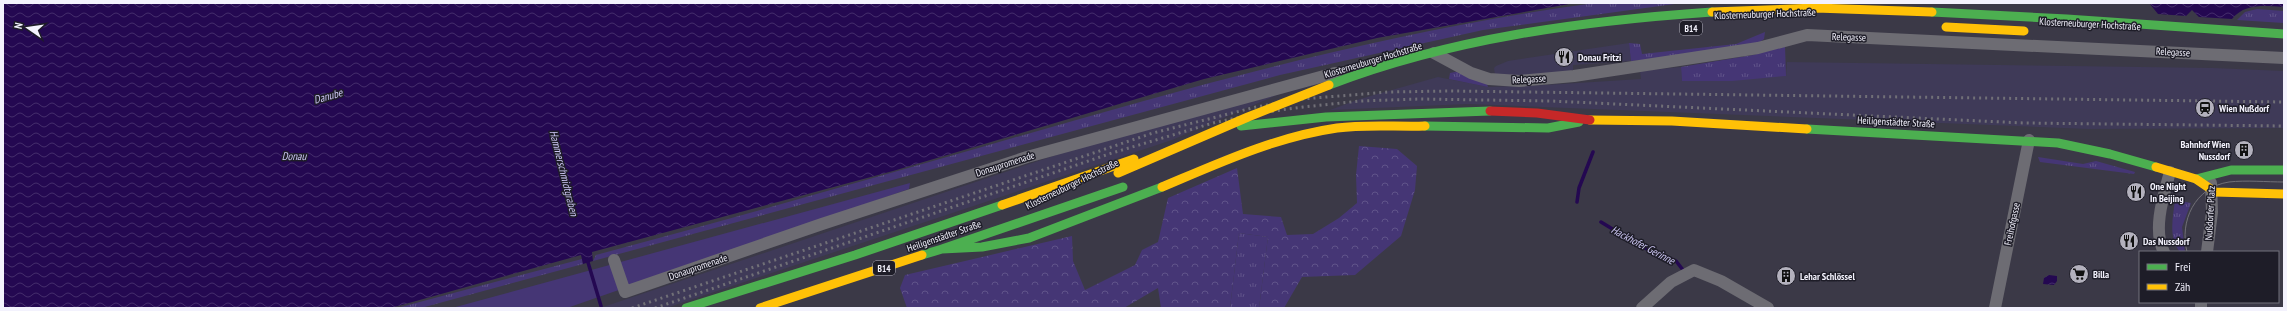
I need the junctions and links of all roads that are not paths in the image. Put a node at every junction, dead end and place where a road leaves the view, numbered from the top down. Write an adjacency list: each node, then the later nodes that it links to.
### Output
1 (1940, 27): 2 (main road, Klosterneuburger Hochstraße, bridge)
2 (2034, 32)
3 (2284, 34): 17 (main road, Klosterneuburger Hochstraße / B14, bridge)
4 (2253, 47): 5 (main road)
5 (2284, 49)
6 (1424, 51): 7 (street, Relegasse); 27 (street, Donaupromenade)
7 (2284, 58)
8 (1466, 60): 9 (main road)
9 (1436, 67)
10 (1307, 109): 12 (main road)
11 (1590, 120): 13 (main road, Heiligenstädter Straße); 24 (main road); 28 (main road)
12 (1245, 135)
13 (2029, 140): 15 (main road, Heiligenstädter Straße); 32 (street, Freihofgasse)
14 (2284, 170): 16 (main road)
15 (2170, 172): 18 (main road, Heiligenstädter Straße); 25 (street)
16 (2211, 174): 18 (main road); 20 (street, Nußdorfer Platz)
17 (1104, 179)
18 (2196, 179): 20 (main road, Heiligenstädter Straße)
19 (1131, 184): 23 (main road, Klosterneuburger Hochstraße / B14)
20 (2212, 191): 22 (main road, Heiligenstädter Straße); 26 (street, Nußdorfer Platz)
21 (1077, 192): 23 (main road, Klosterneuburger Hochstraße / B14)
22 (2284, 194)
23 (1020, 222): 24 (main road, Heiligenstädter Straße / B14)
24 (942, 249): 29 (main road, Heiligenstädter Straße / B14)
25 (2164, 251)
26 (2207, 251)
27 (614, 260)
28 (686, 308)
29 (760, 308)
30 (1642, 308): 31 (street)
31 (1768, 308)
32 (1995, 308)

